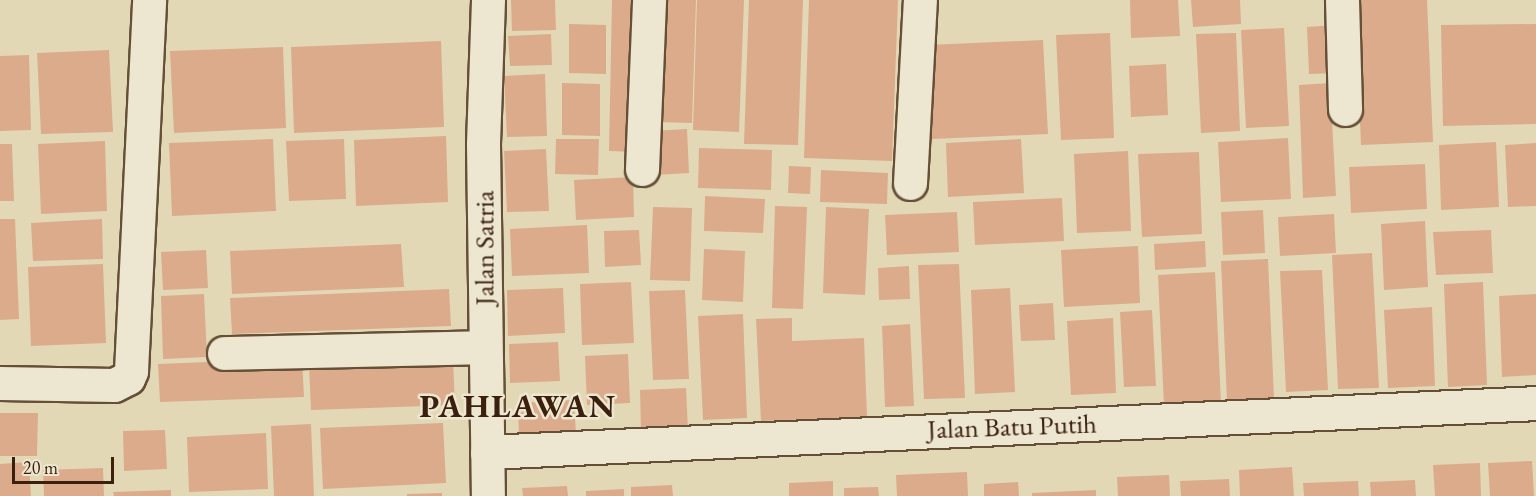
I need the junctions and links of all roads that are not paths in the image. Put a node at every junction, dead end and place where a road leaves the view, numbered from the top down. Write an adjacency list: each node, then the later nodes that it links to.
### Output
1 (149, 0): 11 (street)
2 (488, 0): 9 (street, Jalan Satria)
3 (649, 0): 7 (street)
4 (920, 0): 8 (street)
5 (1342, 0): 6 (street)
6 (1345, 109)
7 (642, 169)
8 (910, 183)
9 (485, 347): 10 (street); 13 (street, Jalan Satria)
10 (224, 353)
11 (0, 383)
12 (1536, 404): 13 (street, Jalan Batu Putih)
13 (487, 452): 14 (street, Jalan Satria)
14 (488, 496)

